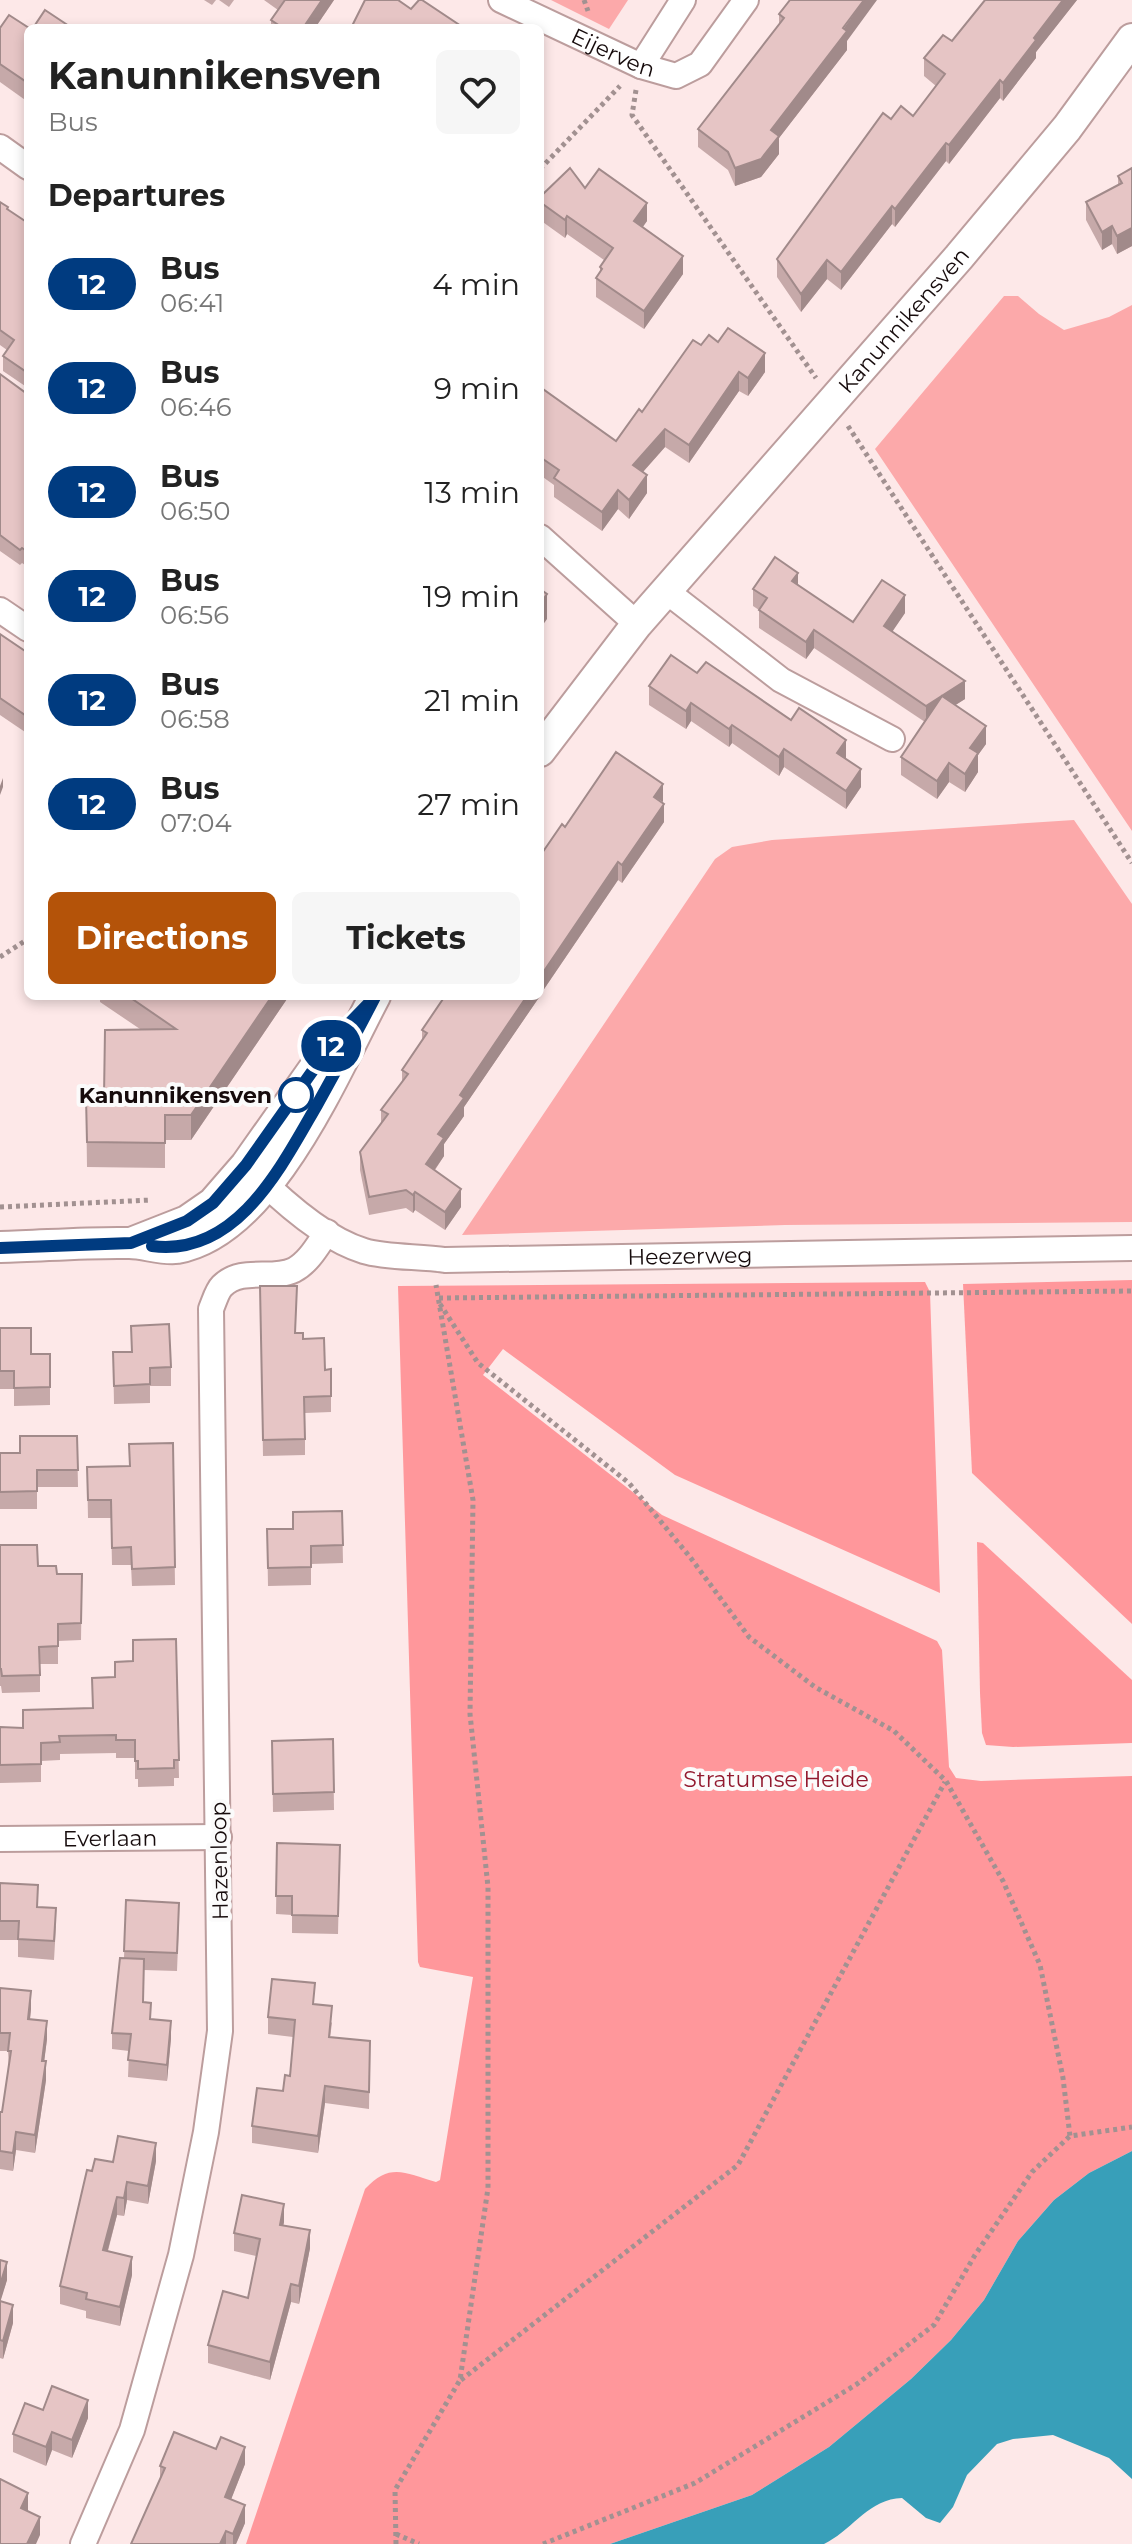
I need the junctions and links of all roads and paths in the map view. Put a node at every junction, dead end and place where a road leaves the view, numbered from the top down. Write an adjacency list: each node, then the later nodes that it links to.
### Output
1 (501, 0): 5 (street, Eijerven)
2 (683, 0): 5 (street)
3 (746, 0): 5 (street, Eijerven)
4 (1132, 39): 9 (street, Kanunnikensven)
5 (641, 66): 8 (path); 9 (path)
6 (0, 147): 7 (street)
7 (24, 164)
8 (544, 165)
9 (832, 401): 11 (street, Kanunnikensven); 17 (path)
10 (544, 541): 13 (street)
11 (666, 591): 13 (street, Kanunnikensven); 15 (street)
12 (0, 610): 14 (street)
13 (637, 624): 16 (street, Kanunnikensven)
14 (24, 626)
15 (892, 739)
16 (544, 746)
17 (1132, 863)
18 (24, 942): 19 (path)
19 (0, 957)
20 (372, 1000): 21 (street)
21 (257, 1175): 24 (street, Heezerweg); 25 (street)
22 (162, 1199): 23 (path)
23 (0, 1207)
24 (327, 1232): 26 (street, Heezerweg); 30 (street, Hazenloop)
25 (0, 1247)
26 (1132, 1248)
27 (1132, 1291): 28 (path)
28 (439, 1298)
29 (946, 1781): 33 (path); 34 (path); 34 (path)
30 (219, 1837): 31 (street, Everlaan); 36 (street, Hazenloop)
31 (0, 1839)
32 (1132, 2127): 33 (path)
33 (1070, 2136): 39 (path)
34 (460, 2380): 35 (path)
35 (396, 2534): 37 (path); 38 (path)
36 (83, 2544)
37 (396, 2544)
38 (419, 2544)
39 (543, 2544)

